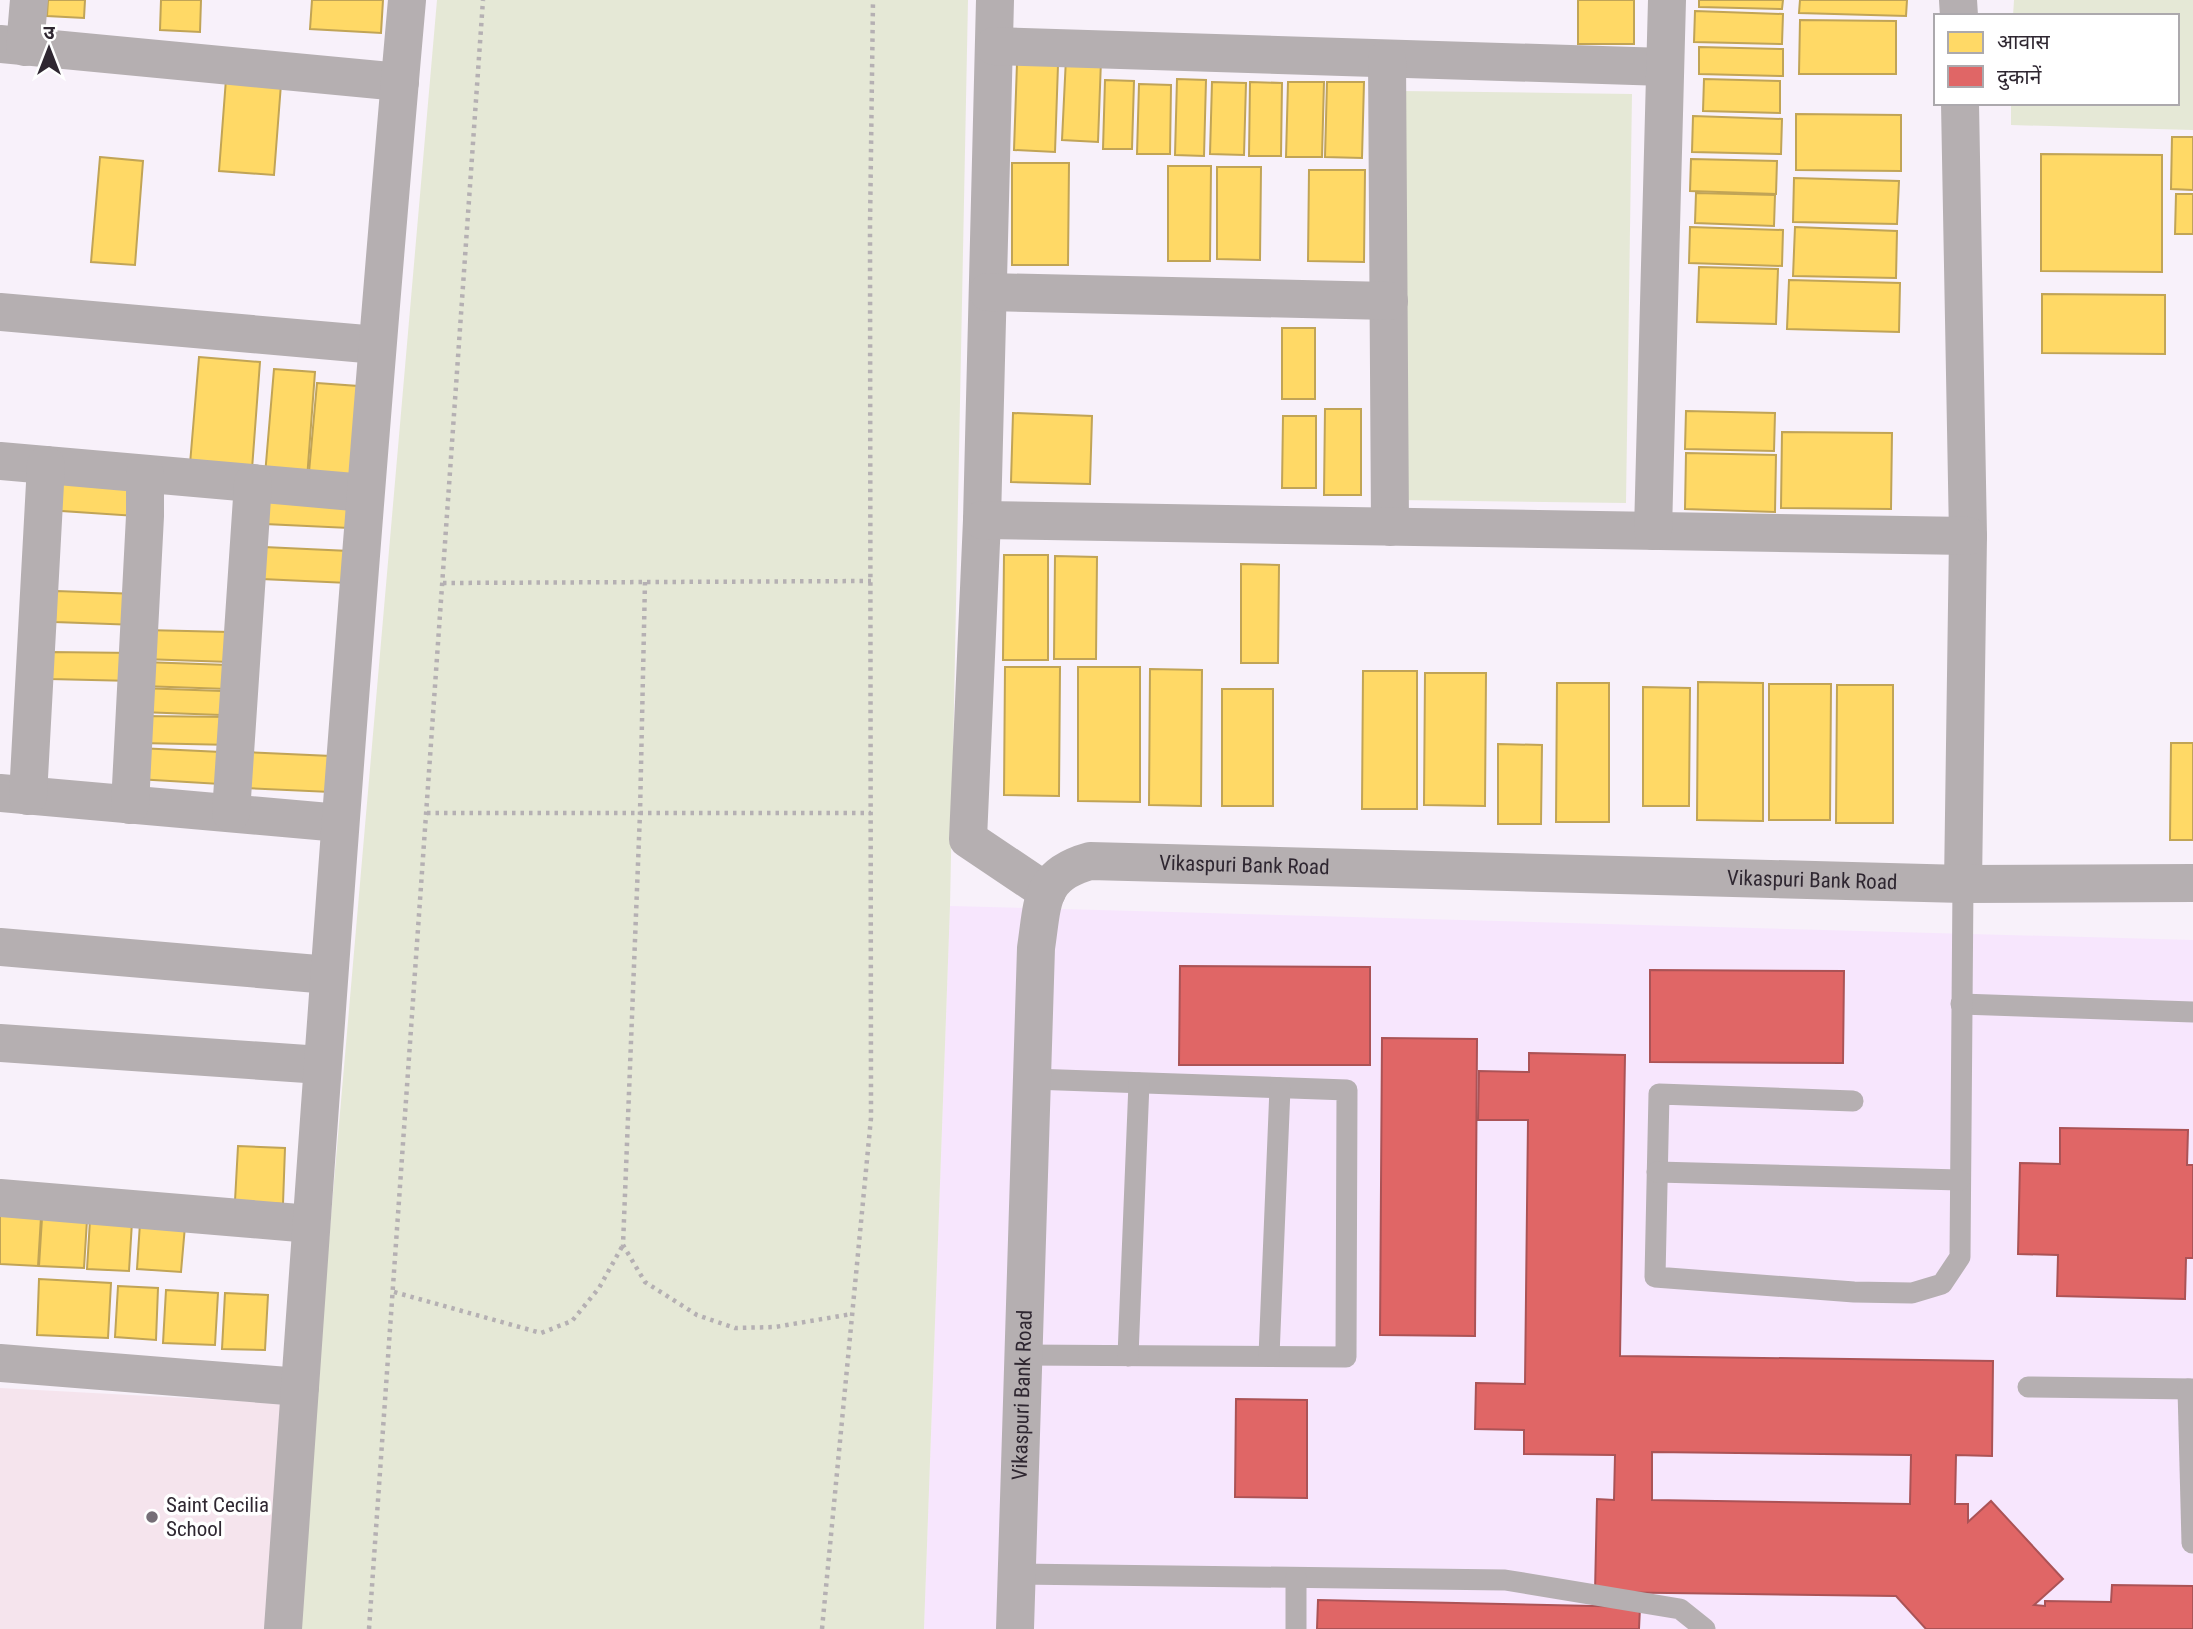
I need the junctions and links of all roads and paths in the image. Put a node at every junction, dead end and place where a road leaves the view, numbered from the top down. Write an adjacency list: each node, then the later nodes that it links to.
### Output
1 (29, 0): 7 (street)
2 (407, 0): 11 (street)
3 (483, 0): 28 (path)
4 (873, 0): 26 (path)
5 (995, 0): 8 (street)
6 (1667, 0): 10 (street)
7 (13, 46): 11 (street)
8 (994, 46): 9 (street); 13 (street)
9 (1387, 59): 10 (street); 14 (street)
10 (1665, 67): 24 (street)
11 (400, 82): 16 (street)
12 (1960, 105): 25 (street)
13 (988, 292): 14 (street); 22 (street)
14 (1389, 301): 23 (street)
15 (0, 312): 16 (street)
16 (377, 345): 21 (street)
17 (0, 461): 18 (street)
18 (46, 466): 19 (street); 29 (street)
19 (145, 474): 20 (street); 30 (street)
20 (253, 483): 21 (street); 31 (street)
21 (365, 493): 35 (street)
22 (982, 520): 23 (street); 38 (street)
23 (1390, 527): 24 (street)
24 (1653, 531): 25 (street)
25 (1968, 536): 37 (street)
26 (871, 581): 27 (path); 34 (path)
27 (645, 582): 28 (path); 33 (path)
28 (443, 583): 32 (path)
29 (14, 794): 30 (street)
30 (130, 805): 31 (street)
31 (231, 813): 35 (street)
32 (427, 813): 33 (path); 54 (path)
33 (639, 813): 34 (path); 53 (path)
34 (871, 813): 55 (path)
35 (340, 823): 40 (street)
36 (2193, 883): 37 (street, Vikaspuri Bank Road)
37 (1962, 884): 38 (street, Vikaspuri Bank Road); 41 (lane)
38 (1047, 892): 45 (street, Vikaspuri Bank Road)
39 (0, 947): 40 (street)
40 (328, 975): 44 (street)
41 (1961, 1004): 42 (lane); 50 (lane)
42 (2193, 1012)
43 (0, 1043): 44 (street)
44 (321, 1065): 52 (street)
45 (1032, 1079): 46 (lane); 56 (street, Vikaspuri Bank Road)
46 (1139, 1083): 47 (lane); 57 (lane)
47 (1280, 1088): 58 (lane); 58 (lane)
48 (1853, 1101): 49 (lane)
49 (1657, 1172): 50 (lane); 50 (lane)
50 (1960, 1180)
51 (0, 1198): 52 (street)
52 (311, 1224): 60 (street)
53 (623, 1245): 54 (path); 55 (path)
54 (394, 1292): 67 (path)
55 (852, 1314): 68 (path)
56 (1023, 1355): 57 (lane); 64 (street, Vikaspuri Bank Road)
57 (1128, 1356): 58 (lane)
58 (1269, 1356)
59 (0, 1363): 60 (street)
60 (300, 1387): 66 (street)
61 (2028, 1387): 62 (lane)
62 (2191, 1389): 63 (lane)
63 (2192, 1543)
64 (1017, 1574): 65 (lane); 69 (street, Vikaspuri Bank Road)
65 (1296, 1578): 70 (lane); 71 (lane)
66 (283, 1629)
67 (369, 1629)
68 (822, 1629)
69 (1015, 1629)
70 (1296, 1629)
71 (1705, 1629)

